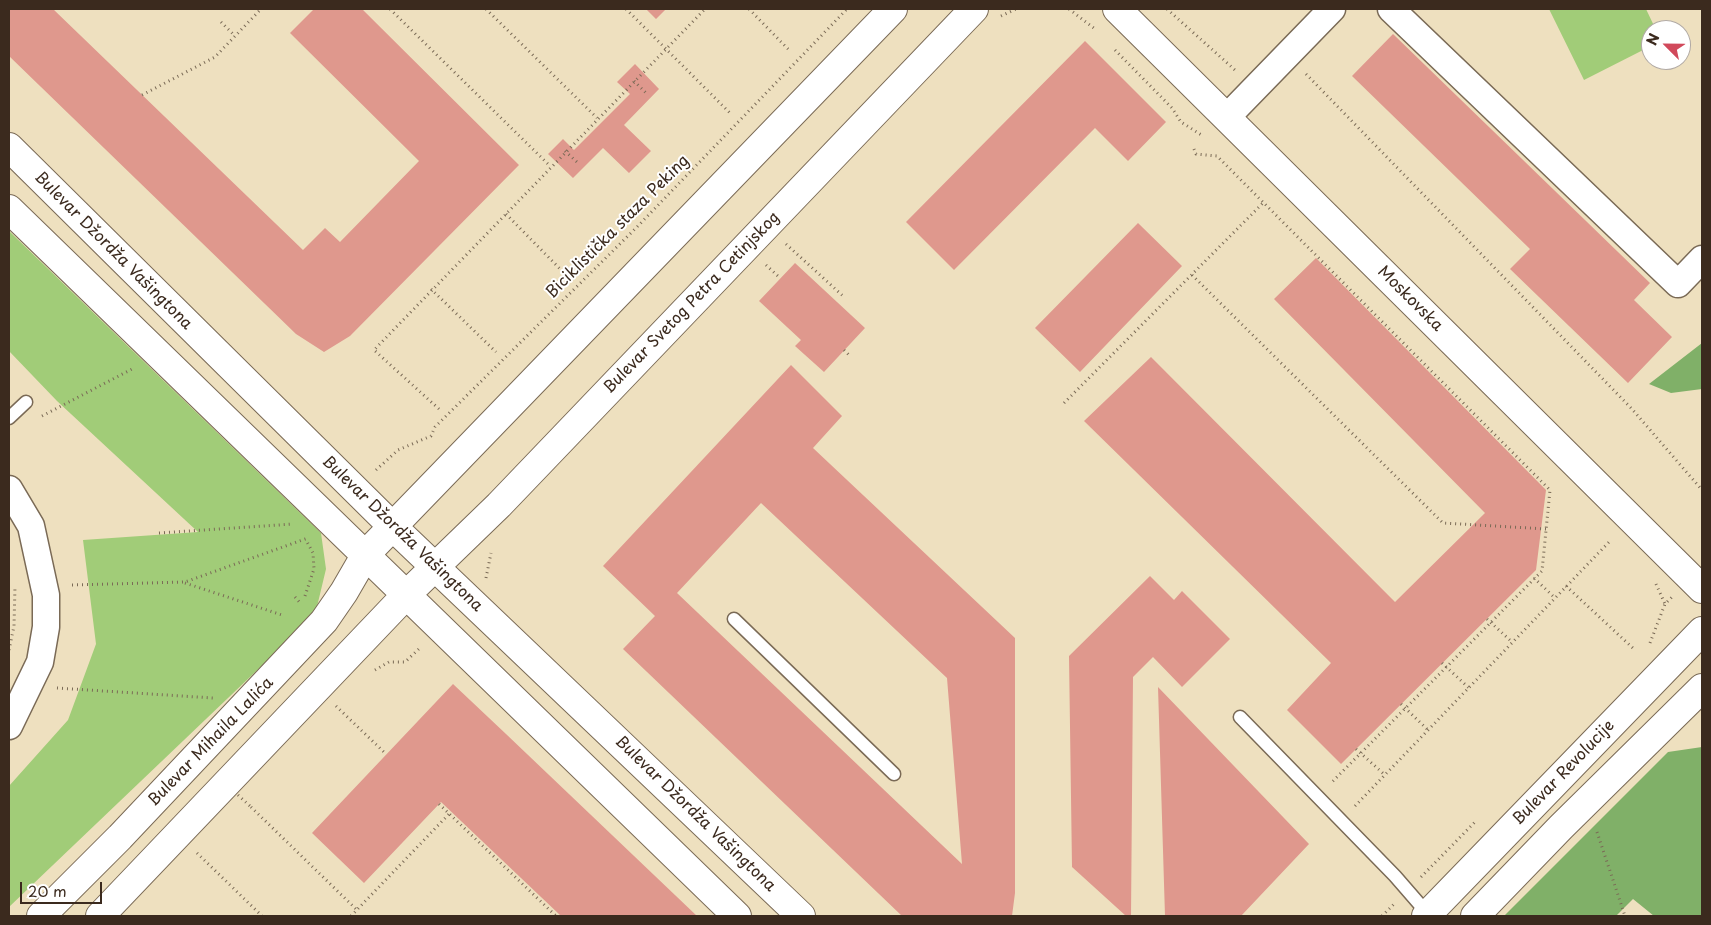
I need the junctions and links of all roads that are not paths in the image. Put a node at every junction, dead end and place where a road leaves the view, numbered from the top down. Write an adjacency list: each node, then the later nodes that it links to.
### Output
1 (893, 9): 13 (main road)
2 (974, 9): 15 (main road, Bulevar Svetog Petra Cetinjskog)
3 (1117, 9): 6 (main road, Moskovska)
4 (1332, 9): 6 (street)
5 (1391, 9): 9 (street)
6 (1227, 117): 16 (main road, Moskovska)
7 (9, 147): 13 (main road, Bulevar Džordža Vašingtona)
8 (9, 209): 14 (main road)
9 (1702, 258)
10 (26, 402): 11 (lane)
11 (9, 418)
12 (9, 489): 22 (street)
13 (392, 527): 14 (main road); 15 (main road, Bulevar Džordža Vašingtona)
14 (366, 554): 17 (main road); 25 (main road, Bulevar Mihaila Lalića)
15 (436, 566): 17 (main road, Bulevar Svetog Petra Cetinjskog); 28 (main road, Bulevar Džordža Vašingtona)
16 (1702, 589)
17 (407, 594): 26 (main road); 27 (main road)
18 (734, 619): 23 (lane)
19 (1702, 631): 24 (main road, Bulevar Revolucije)
20 (1702, 688): 29 (main road)
21 (1240, 717): 24 (lane)
22 (9, 726)
23 (894, 774)
24 (1427, 915)
25 (40, 916)
26 (100, 916)
27 (737, 916)
28 (801, 916)
29 (1475, 916)

